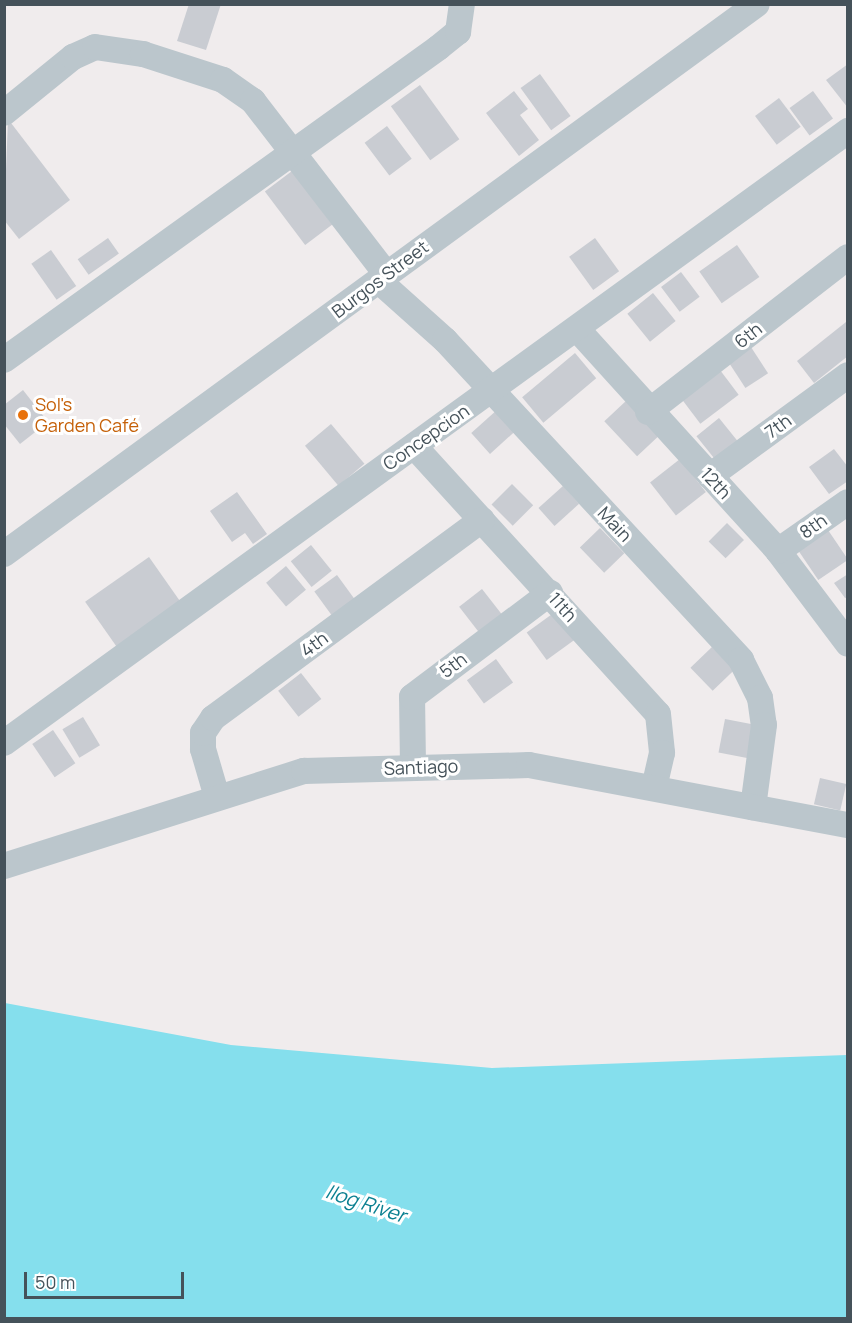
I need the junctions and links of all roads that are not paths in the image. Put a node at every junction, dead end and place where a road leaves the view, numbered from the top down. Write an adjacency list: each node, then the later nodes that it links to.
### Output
1 (462, 4): 5 (street)
2 (757, 4): 7 (street, Burgos Street)
3 (4, 113): 5 (street, Main)
4 (848, 131): 8 (street, Concepcion)
5 (291, 150): 7 (street, Main); 9 (street)
6 (848, 257): 12 (street, 6th)
7 (383, 277): 11 (street, Main); 18 (street, Burgos Street)
8 (577, 329): 11 (street, Concepcion); 12 (street, 12th)
9 (4, 360)
10 (848, 375): 14 (street, 7th)
11 (492, 391): 13 (street, Concepcion); 25 (street, Main)
12 (648, 412): 14 (street, 12th)
13 (414, 446): 16 (street, 11th); 21 (street, Concepcion)
14 (710, 476): 17 (street, 12th)
15 (848, 502): 17 (street, 8th)
16 (482, 520): 19 (street, 11th); 24 (street, 4th)
17 (778, 551): 20 (street, 12th)
18 (4, 554)
19 (550, 592): 22 (street, 5th); 23 (street, 11th)
20 (848, 644)
21 (4, 743)
22 (413, 766): 23 (street, Santiago); 24 (street, Santiago)
23 (654, 788): 25 (street, Santiago)
24 (217, 797): 27 (street, Santiago)
25 (753, 807): 26 (street, Santiago)
26 (848, 825)
27 (4, 866)

